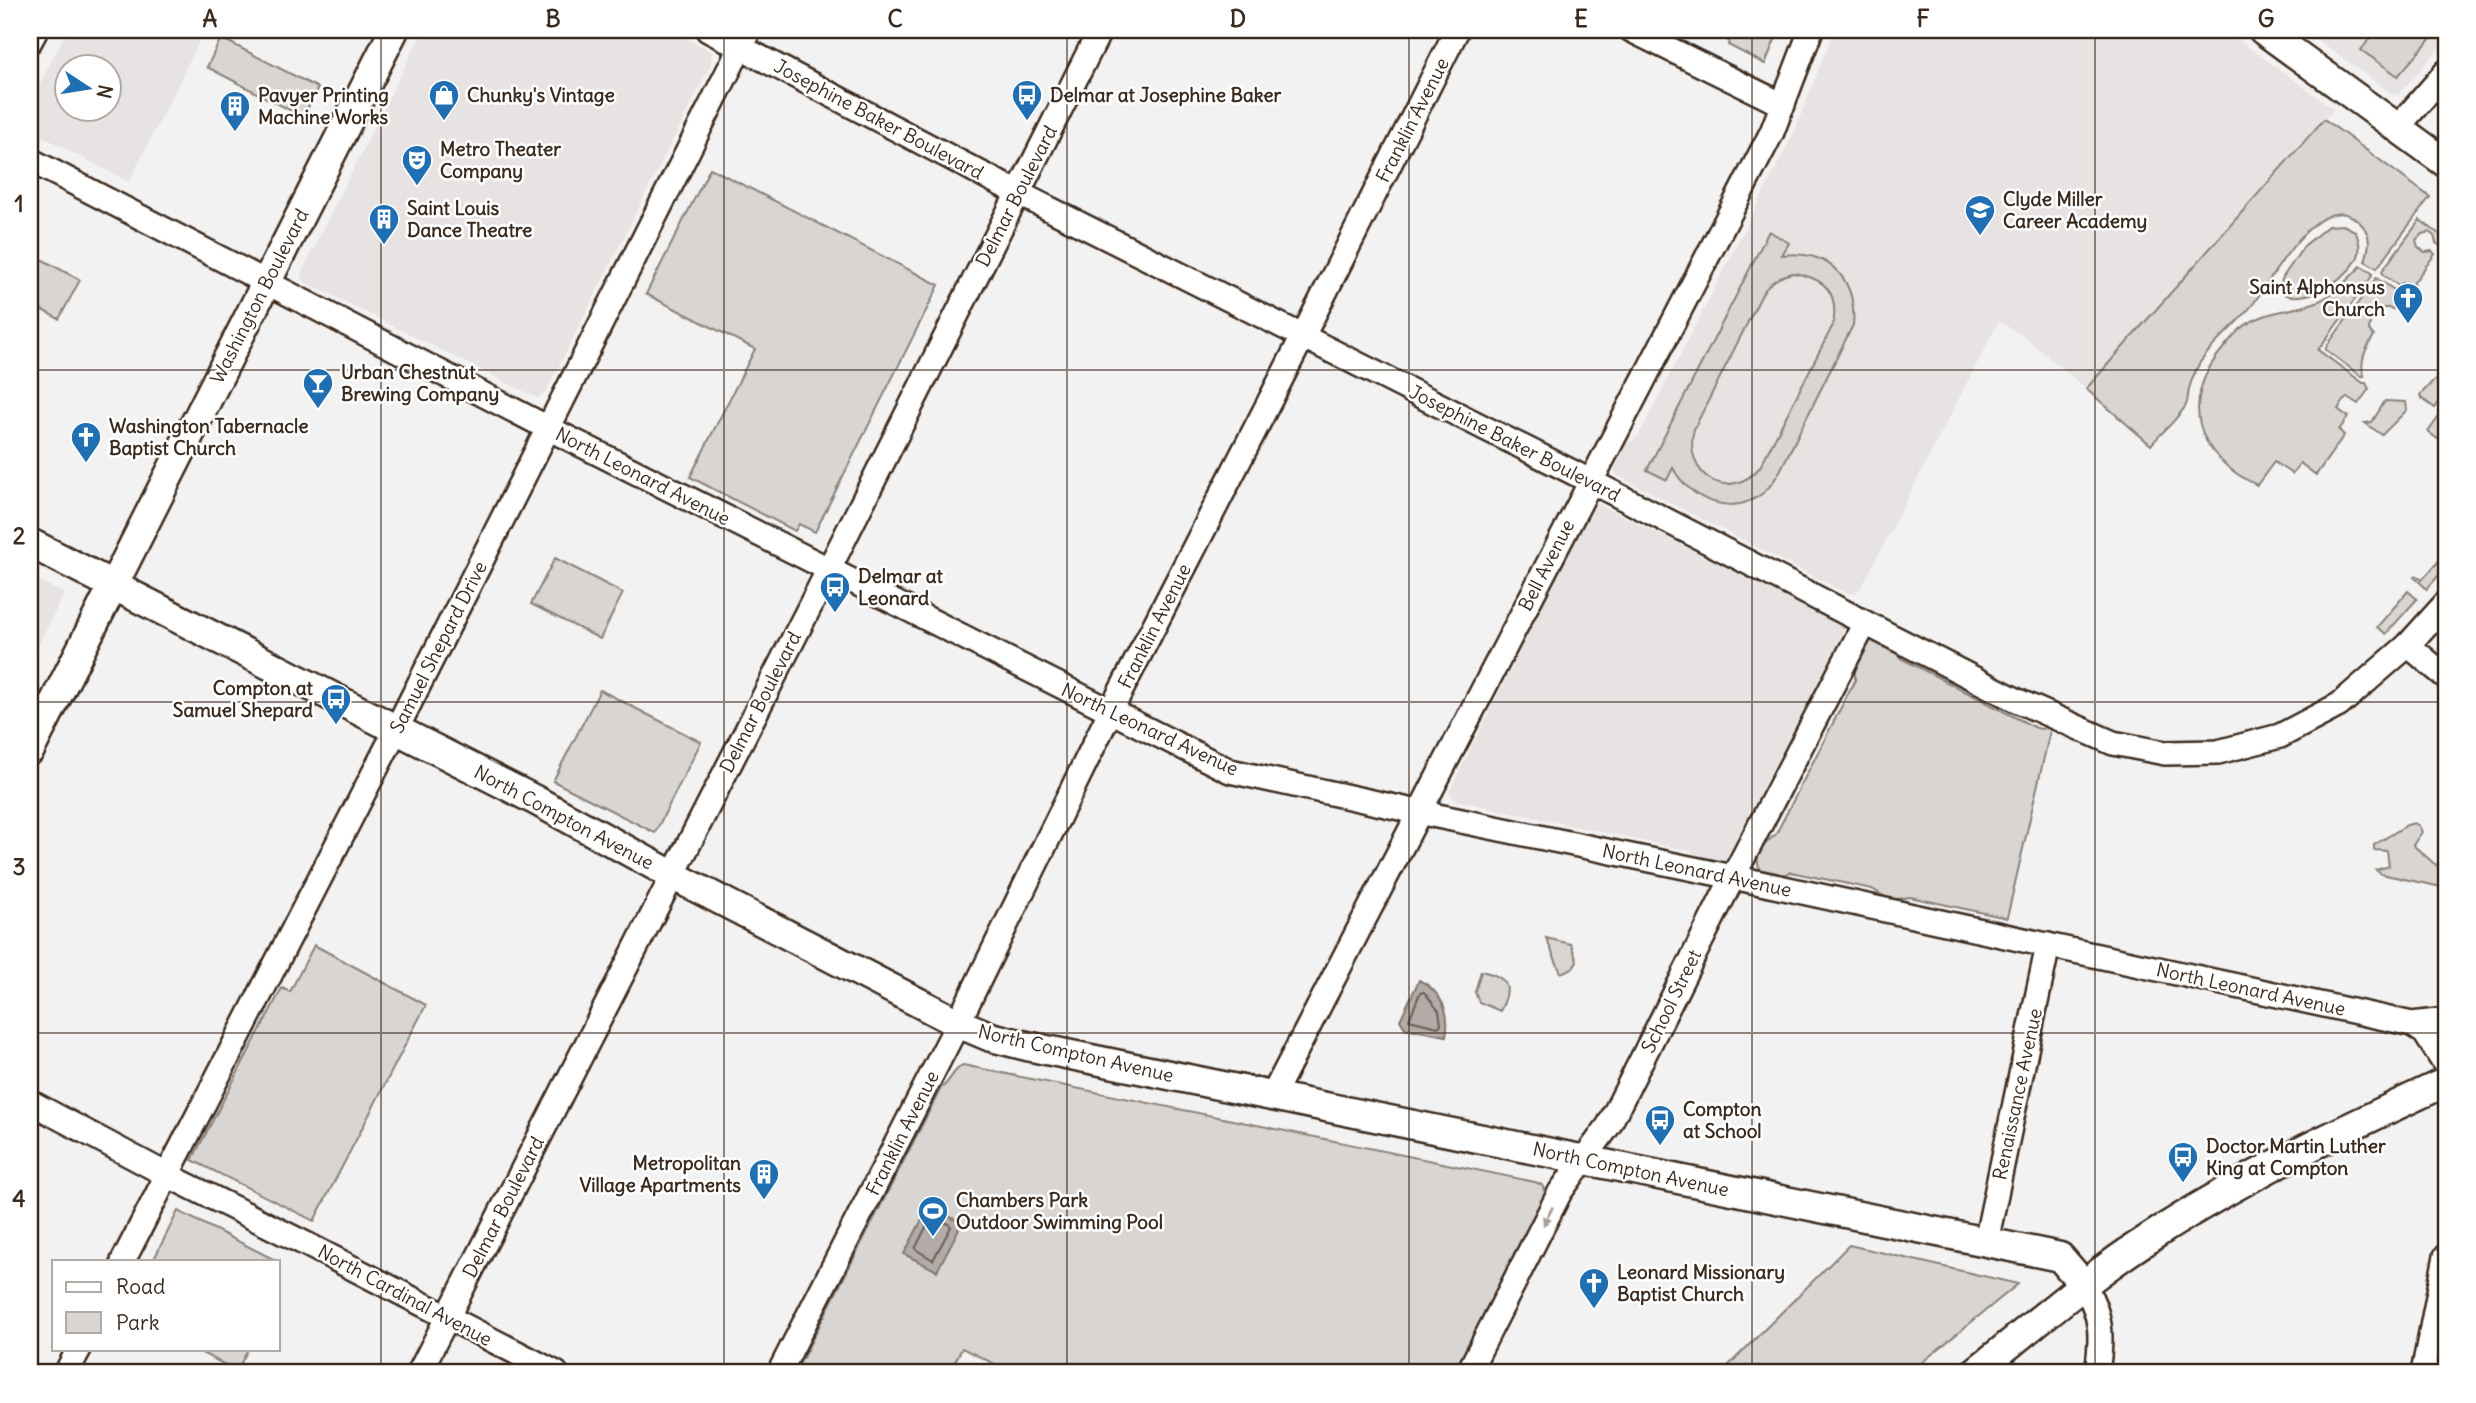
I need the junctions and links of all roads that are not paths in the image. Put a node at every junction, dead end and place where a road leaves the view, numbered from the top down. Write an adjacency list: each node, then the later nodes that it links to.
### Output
1 (36, 30): 10 (street)
2 (394, 30): 17 (main road, Washington Boulevard)
3 (708, 30): 9 (street, Josephine Baker Boulevard)
4 (1100, 30): 16 (street, Delmar Boulevard)
5 (1457, 30): 18 (street, Franklin Avenue)
6 (1631, 30): 12 (street)
7 (1811, 30): 12 (street, Bell Avenue)
8 (2263, 30): 13 (main road)
9 (744, 38): 16 (street, Josephine Baker Boulevard); 19 (street, Samuel Shepard Drive)
10 (30, 41)
11 (2446, 72): 13 (street)
12 (1783, 106): 20 (street, Bell Avenue)
13 (2398, 127): 15 (main road)
14 (30, 160): 17 (street, North Leonard Avenue)
15 (2446, 163)
16 (1018, 193): 18 (street, Josephine Baker Boulevard); 22 (street, Delmar Boulevard)
17 (267, 282): 19 (street, North Leonard Avenue); 23 (main road, Washington Boulevard)
18 (1303, 336): 20 (street, Josephine Baker Boulevard); 28 (street, Franklin Avenue)
19 (548, 428): 22 (street, North Leonard Avenue); 29 (street, Samuel Shepard Drive)
20 (1590, 481): 25 (street, Josephine Baker Boulevard); 31 (street, Bell Avenue)
21 (30, 543): 23 (main road, North Compton Avenue)
22 (829, 569): 28 (street, North Leonard Avenue); 32 (street, Delmar Boulevard)
23 (114, 586): 29 (main road, North Compton Avenue); 30 (main road, Washington Boulevard)
24 (2446, 603): 26 (street, Josephine Baker Boulevard)
25 (1865, 623): 26 (street, Josephine Baker Boulevard); 33 (street, School Street)
26 (2408, 645): 27 (street)
27 (2446, 677)
28 (1110, 712): 31 (street, North Leonard Avenue); 36 (street, Franklin Avenue)
29 (397, 728): 32 (main road, North Compton Avenue); 43 (street, Samuel Shepard Drive)
30 (30, 751)
31 (1418, 812): 33 (street, North Leonard Avenue); 40 (street, Bell Avenue)
32 (672, 875): 36 (main road, North Compton Avenue); 48 (street, Delmar Boulevard)
33 (1732, 877): 34 (street, North Leonard Avenue); 42 (street, School Street)
34 (2049, 945): 37 (street, North Leonard Avenue); 44 (street, Renaissance Avenue)
35 (2446, 1020): 37 (street, North Leonard Avenue)
36 (958, 1023): 40 (main road, North Compton Avenue); 53 (street, Franklin Avenue)
37 (2412, 1024): 38 (street)
38 (2446, 1066)
39 (2446, 1082): 47 (main road)
40 (1272, 1097): 42 (main road, North Compton Avenue)
41 (30, 1102): 43 (street, North Cardinal Avenue)
42 (1584, 1159): 44 (main road, North Compton Avenue); 54 (street, School Street, one-way to 54)
43 (167, 1175): 46 (street, Samuel Shepard Drive); 48 (street, North Cardinal Avenue)
44 (1986, 1242): 47 (main road, North Compton Avenue)
45 (2446, 1256): 57 (street)
46 (124, 1260)
47 (2084, 1285): 55 (main road); 56 (street)
48 (447, 1318): 51 (street, Delmar Boulevard); 52 (street, North Cardinal Avenue)
49 (78, 1350): 50 (street)
50 (66, 1373)
51 (419, 1373)
52 (556, 1373)
53 (779, 1373)
54 (1468, 1373)
55 (1974, 1373)
56 (2097, 1373)
57 (2423, 1373)

